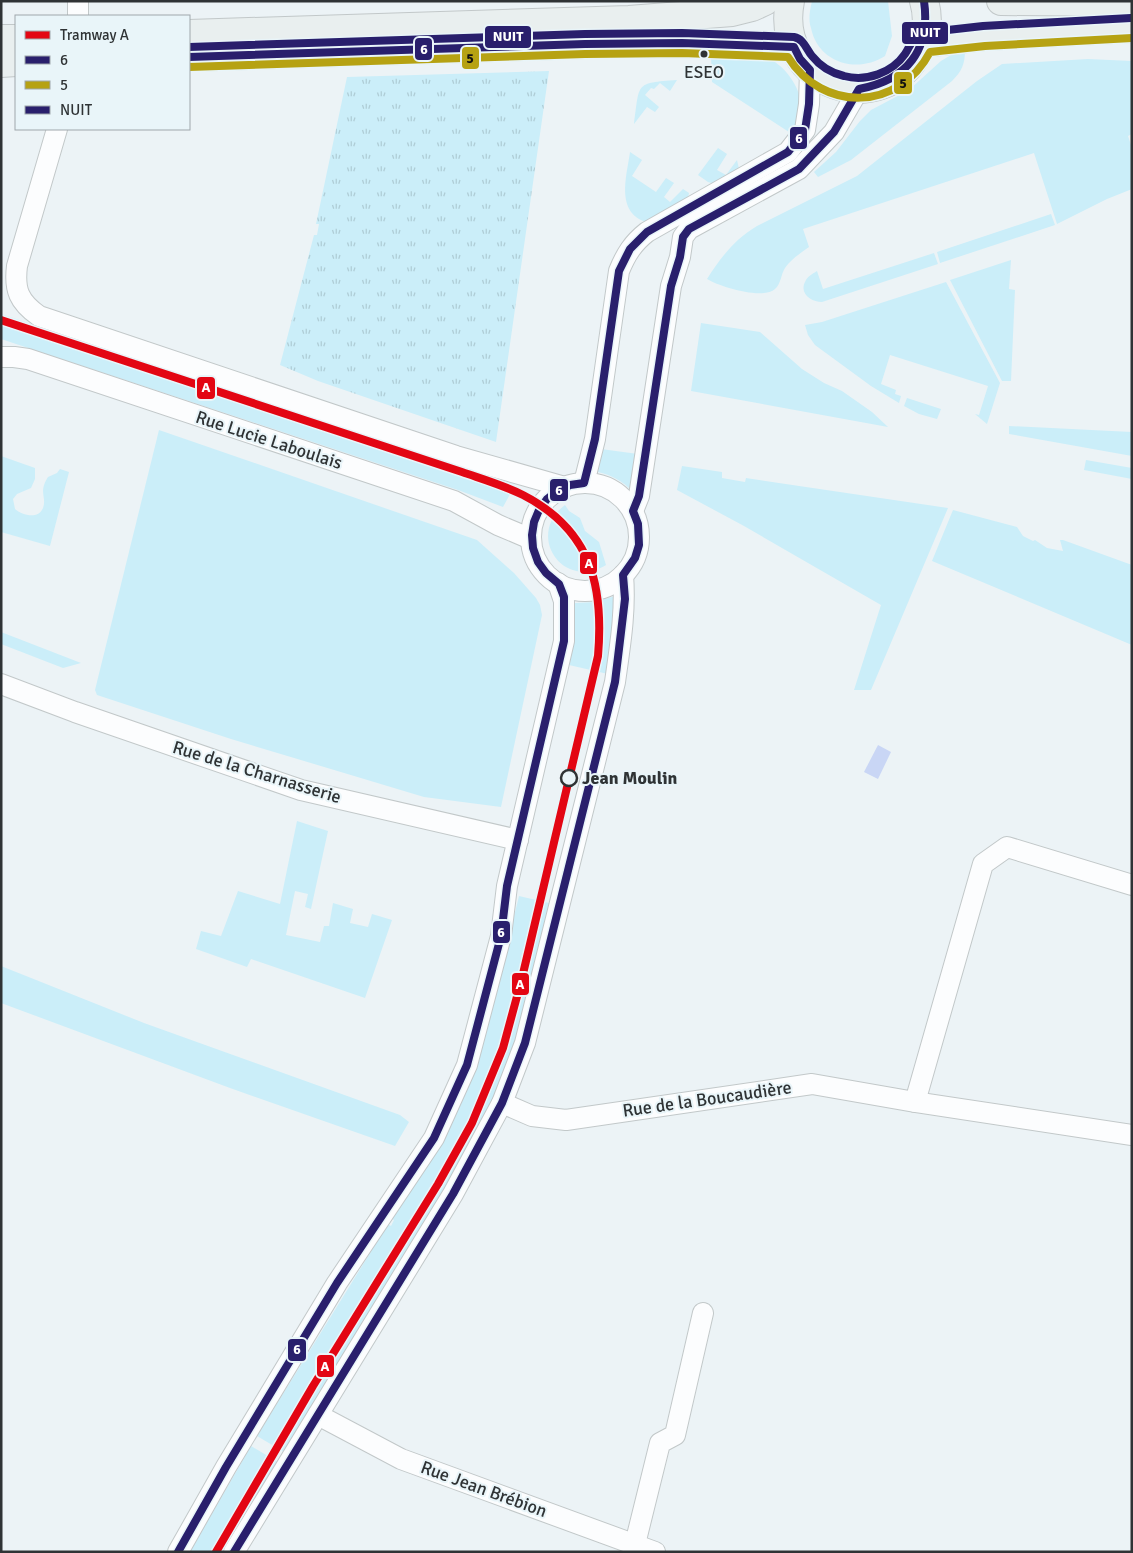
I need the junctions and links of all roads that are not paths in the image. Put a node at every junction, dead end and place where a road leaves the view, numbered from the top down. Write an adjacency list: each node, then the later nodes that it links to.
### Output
1 (78, 1): 7 (street)
2 (764, 1): 9 (main road)
3 (790, 1): 13 (main road)
4 (924, 1): 12 (main road)
5 (1001, 1): 6 (main road)
6 (1132, 2)
7 (78, 15)
8 (1132, 28): 12 (main road)
9 (190, 34)
10 (15, 39): 11 (main road)
11 (1, 40)
12 (923, 43): 18 (main road)
13 (794, 47): 14 (main road); 17 (main road)
14 (190, 57)
15 (15, 62): 16 (main road)
16 (1, 63)
17 (810, 70): 18 (main road); 21 (street)
18 (859, 89): 22 (street)
19 (57, 130): 21 (street)
20 (1, 357): 23 (street, Rue Lucie Laboulais)
21 (574, 485): 22 (street); 23 (street)
22 (633, 511): 24 (street)
23 (531, 539): 25 (street)
24 (623, 575): 25 (street); 30 (street)
25 (558, 583): 27 (street)
26 (1, 684): 27 (street, Rue de la Charnasserie)
27 (518, 840): 35 (street)
28 (1132, 885): 29 (street)
29 (915, 1102): 30 (street, Rue de la Boucaudière); 31 (street, Rue de la Boucaudière)
30 (502, 1103): 33 (street)
31 (1132, 1135)
32 (703, 1313): 34 (street)
33 (318, 1415): 34 (street, Rue Jean Brébion); 36 (street)
34 (634, 1544): 37 (street, Rue Jean Brébion)
35 (178, 1552)
36 (234, 1552)
37 (655, 1552)

